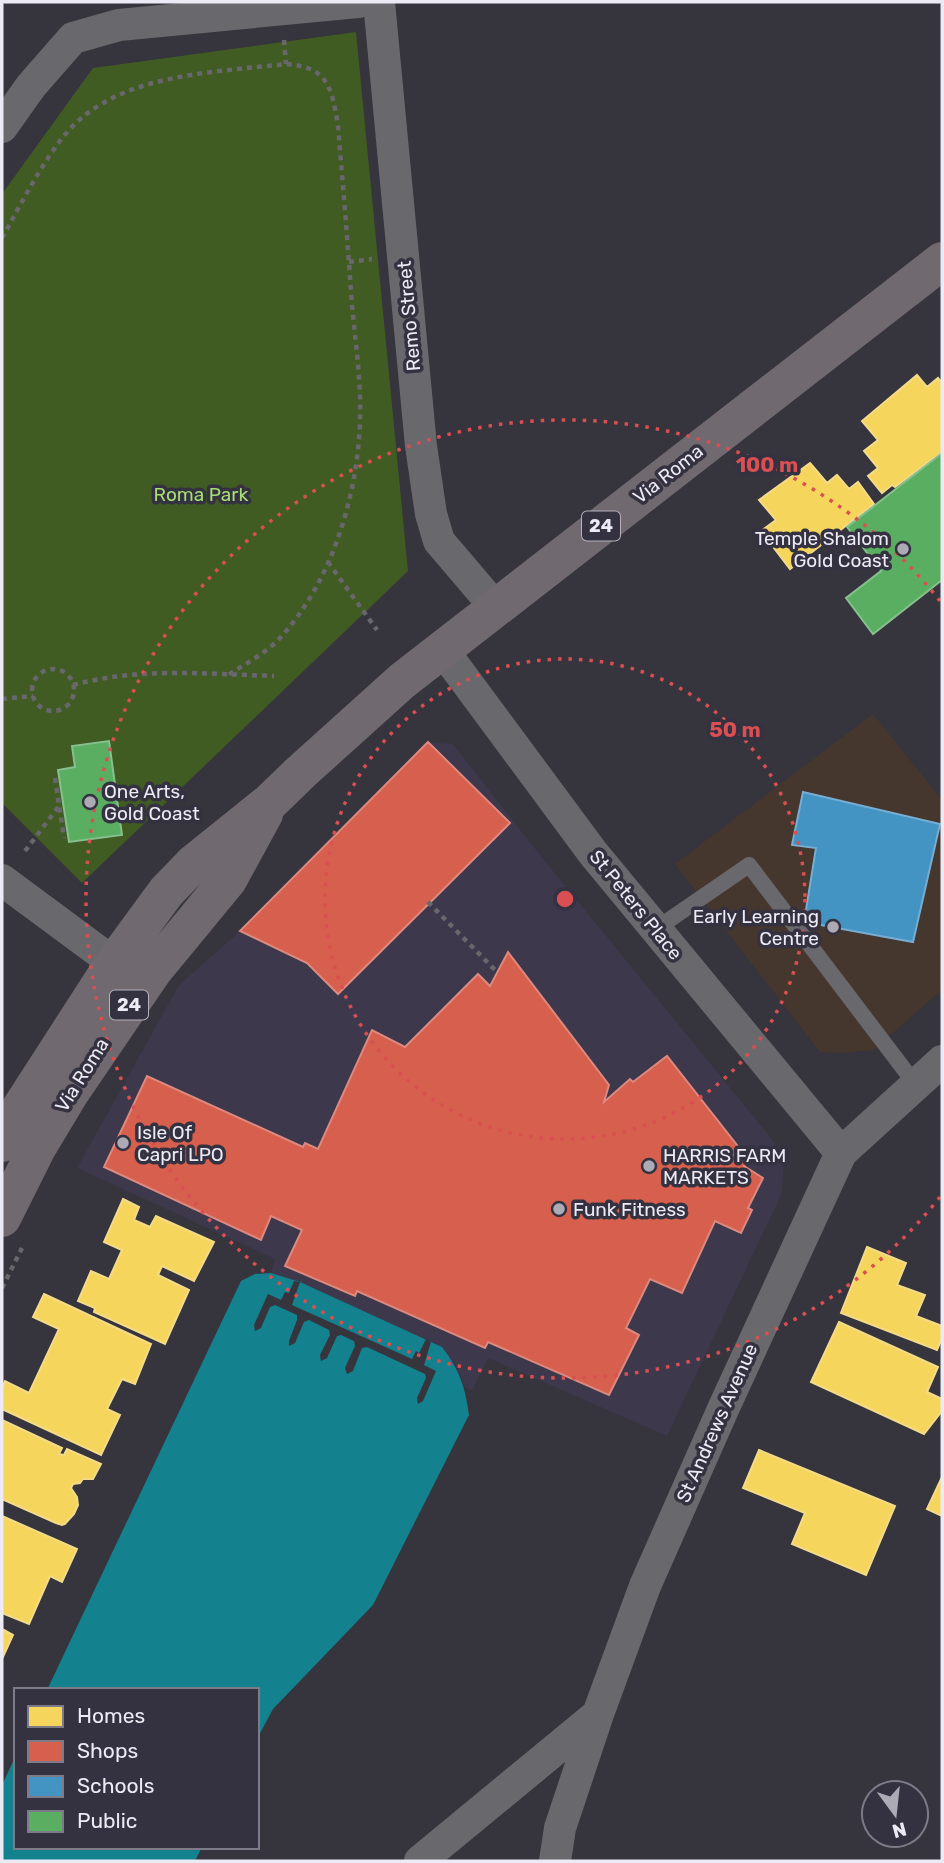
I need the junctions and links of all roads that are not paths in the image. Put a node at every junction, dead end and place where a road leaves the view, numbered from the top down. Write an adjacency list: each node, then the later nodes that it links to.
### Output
1 (358, 2): 3 (street)
2 (379, 2): 5 (street, Remo Street)
3 (2, 127)
4 (939, 269): 5 (main road, Via Roma / 24)
5 (495, 608): 6 (main road, Via Roma / 24)
6 (442, 649): 7 (main road, Via Roma / 24); 9 (street, St Peters Place)
7 (270, 802): 10 (main road, Via Roma / 24); 15 (main road, Via Roma / 24)
8 (2, 880): 10 (street)
9 (656, 929): 12 (lane); 14 (street, St Peters Place)
10 (114, 963): 13 (main road, Via Roma / 24)
11 (942, 1061): 12 (street, St Andrews Avenue)
12 (916, 1085): 14 (street, St Andrews Avenue)
13 (2, 1143)
14 (841, 1153): 16 (street, St Andrews Avenue)
15 (2, 1218)
16 (598, 1714): 17 (street, St Andrews Avenue); 18 (street)
17 (560, 1828): 19 (street, St Andrews Avenue); 20 (street, St Andrews Avenue)
18 (420, 1861)
19 (541, 1861)
20 (555, 1861)

